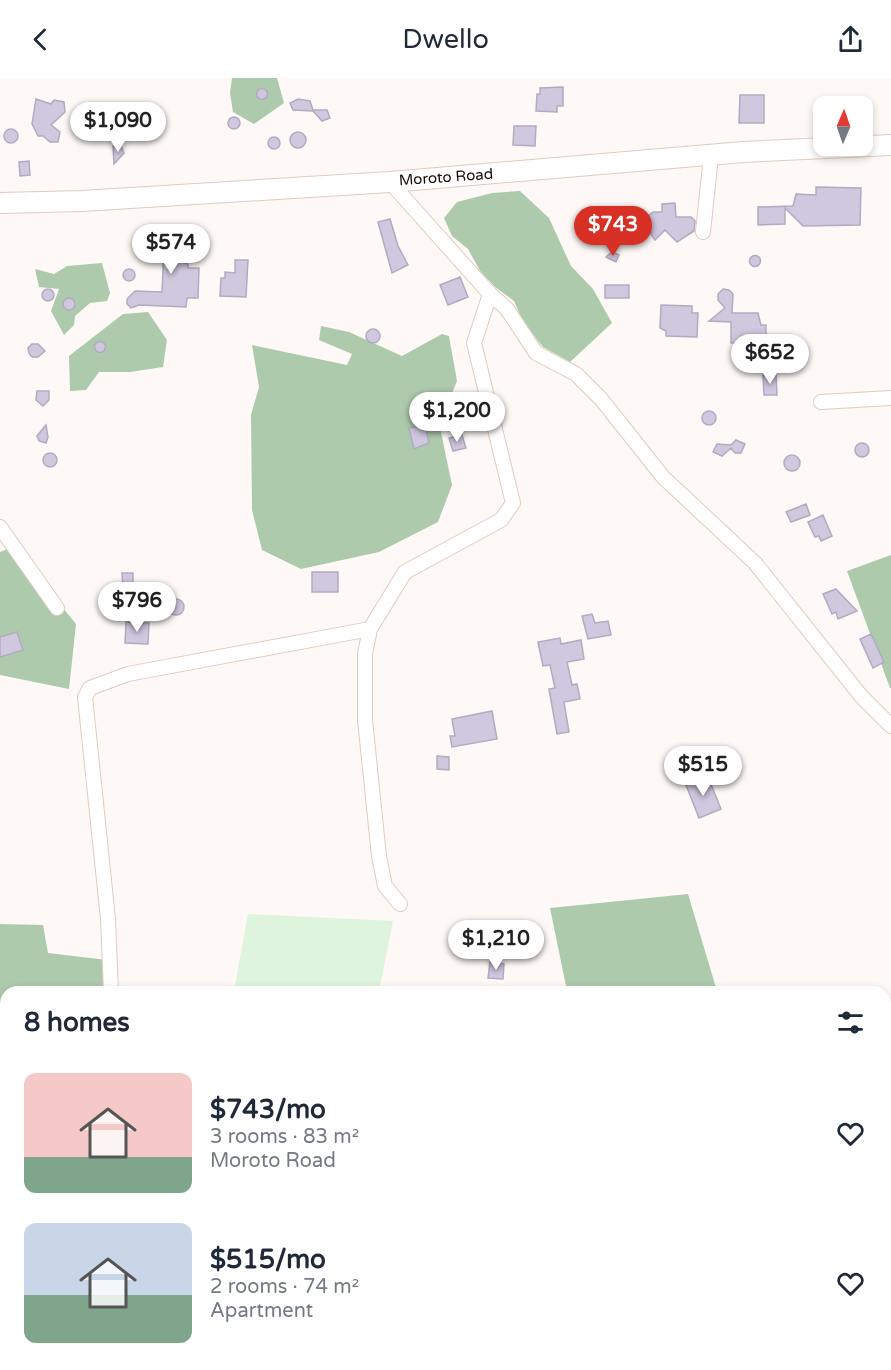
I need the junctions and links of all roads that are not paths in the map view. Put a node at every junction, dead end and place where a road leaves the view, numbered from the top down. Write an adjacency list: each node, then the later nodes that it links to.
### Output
1 (891, 145): 2 (main road, Moroto Road)
2 (711, 156): 3 (main road, Moroto Road); 5 (street)
3 (390, 182): 4 (main road, Moroto Road); 6 (street)
4 (0, 203)
5 (703, 232)
6 (490, 294): 11 (street); 12 (street)
7 (891, 398): 8 (street)
8 (820, 402)
9 (0, 527): 10 (street)
10 (57, 608)
11 (370, 629): 13 (street); 14 (street)
12 (891, 726)
13 (400, 904)
14 (111, 986)

